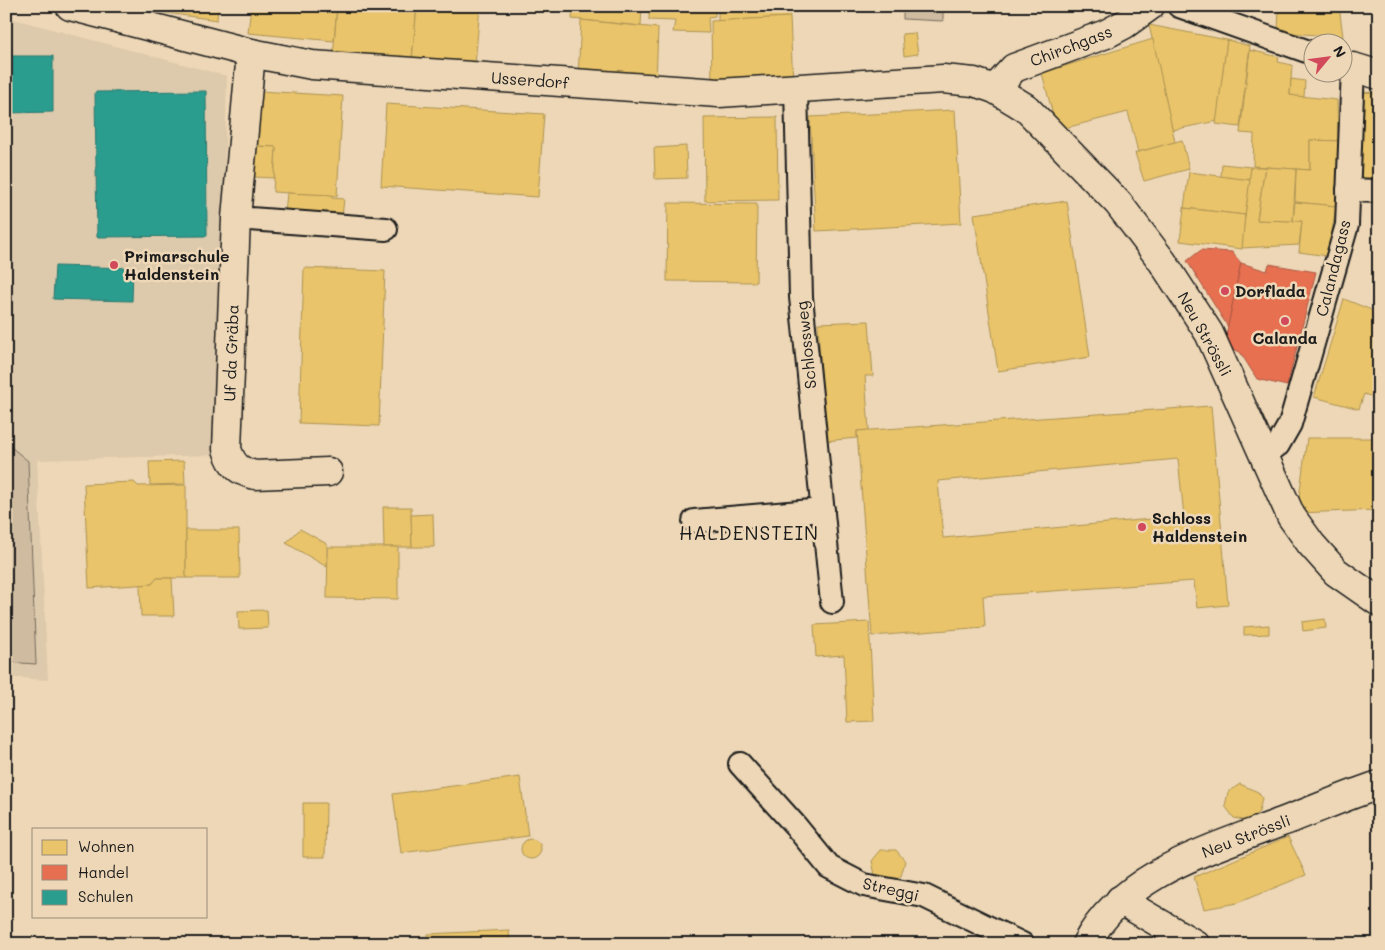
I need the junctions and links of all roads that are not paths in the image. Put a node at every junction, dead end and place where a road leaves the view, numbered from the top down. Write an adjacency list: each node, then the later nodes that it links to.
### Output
1 (70, 6): 5 (street, Usserdorf)
2 (1150, 6): 10 (street, Chirchgass)
3 (1179, 6): 4 (lane)
4 (1302, 49)
5 (251, 53): 9 (street, Usserdorf); 13 (street, Uf da Gräba)
6 (1352, 66): 7 (street)
7 (1379, 75)
8 (1348, 82): 11 (lane, Calandagass)
9 (796, 88): 10 (street, Usserdorf); 17 (lane, Schlossweg)
10 (995, 89): 15 (street, Neu Strössli)
11 (1348, 190): 12 (lane); 15 (lane, Calandagass)
12 (1379, 191)
13 (236, 218): 14 (lane); 16 (street, Uf da Gräba)
14 (386, 229)
15 (1264, 455): 20 (street, Neu Strössli)
16 (328, 472)
17 (823, 510): 18 (lane); 19 (lane, Schlossweg)
18 (694, 520)
19 (832, 602)
20 (1379, 602)
21 (740, 764): 24 (lane, Streggi)
22 (1379, 786): 23 (street, Neu Strössli)
23 (1120, 900): 25 (street, Neu Strössli); 26 (street)
24 (1022, 944)
25 (1086, 944)
26 (1195, 944)

